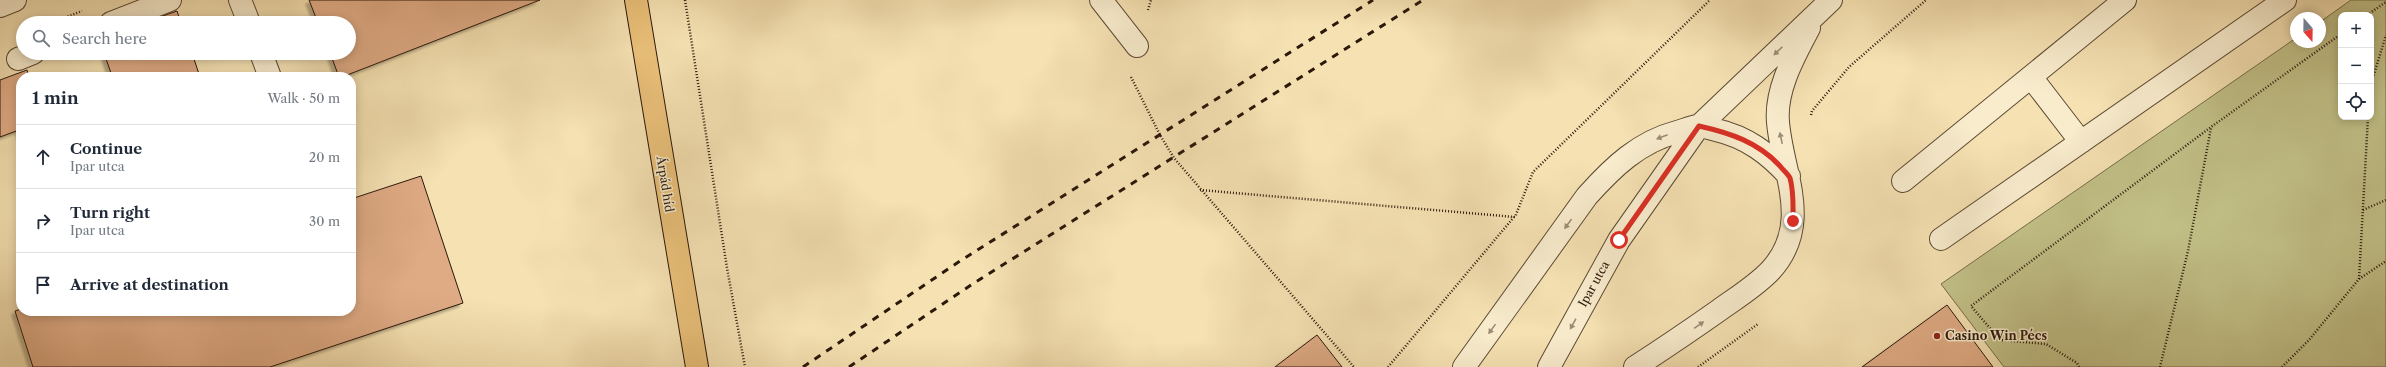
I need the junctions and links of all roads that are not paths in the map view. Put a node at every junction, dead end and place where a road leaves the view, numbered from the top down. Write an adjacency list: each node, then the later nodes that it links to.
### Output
1 (170, 0): 8 (street)
2 (240, 0): 9 (street)
3 (636, 0): 19 (main road, Árpád híd)
4 (1101, 0): 10 (street)
5 (2125, 0): 13 (street)
6 (2285, 0): 15 (street)
7 (1824, 7): 14 (street, Ipar utca, one-way to 14); 16 (street, Ipar utca, one-way to 7)
8 (129, 16)
9 (246, 16)
10 (1137, 46)
11 (264, 60): 12 (street)
12 (268, 72)
13 (2031, 77): 15 (street); 17 (street)
14 (1699, 126): 16 (street); 20 (street, one-way to 20); 21 (street, Ipar utca, one-way to 21)
15 (2081, 142): 18 (street)
16 (1789, 176): 22 (street, Ipar utca, one-way to 16)
17 (1903, 181)
18 (1941, 239)
19 (696, 367)
20 (1464, 367)
21 (1550, 367)
22 (1635, 367)

